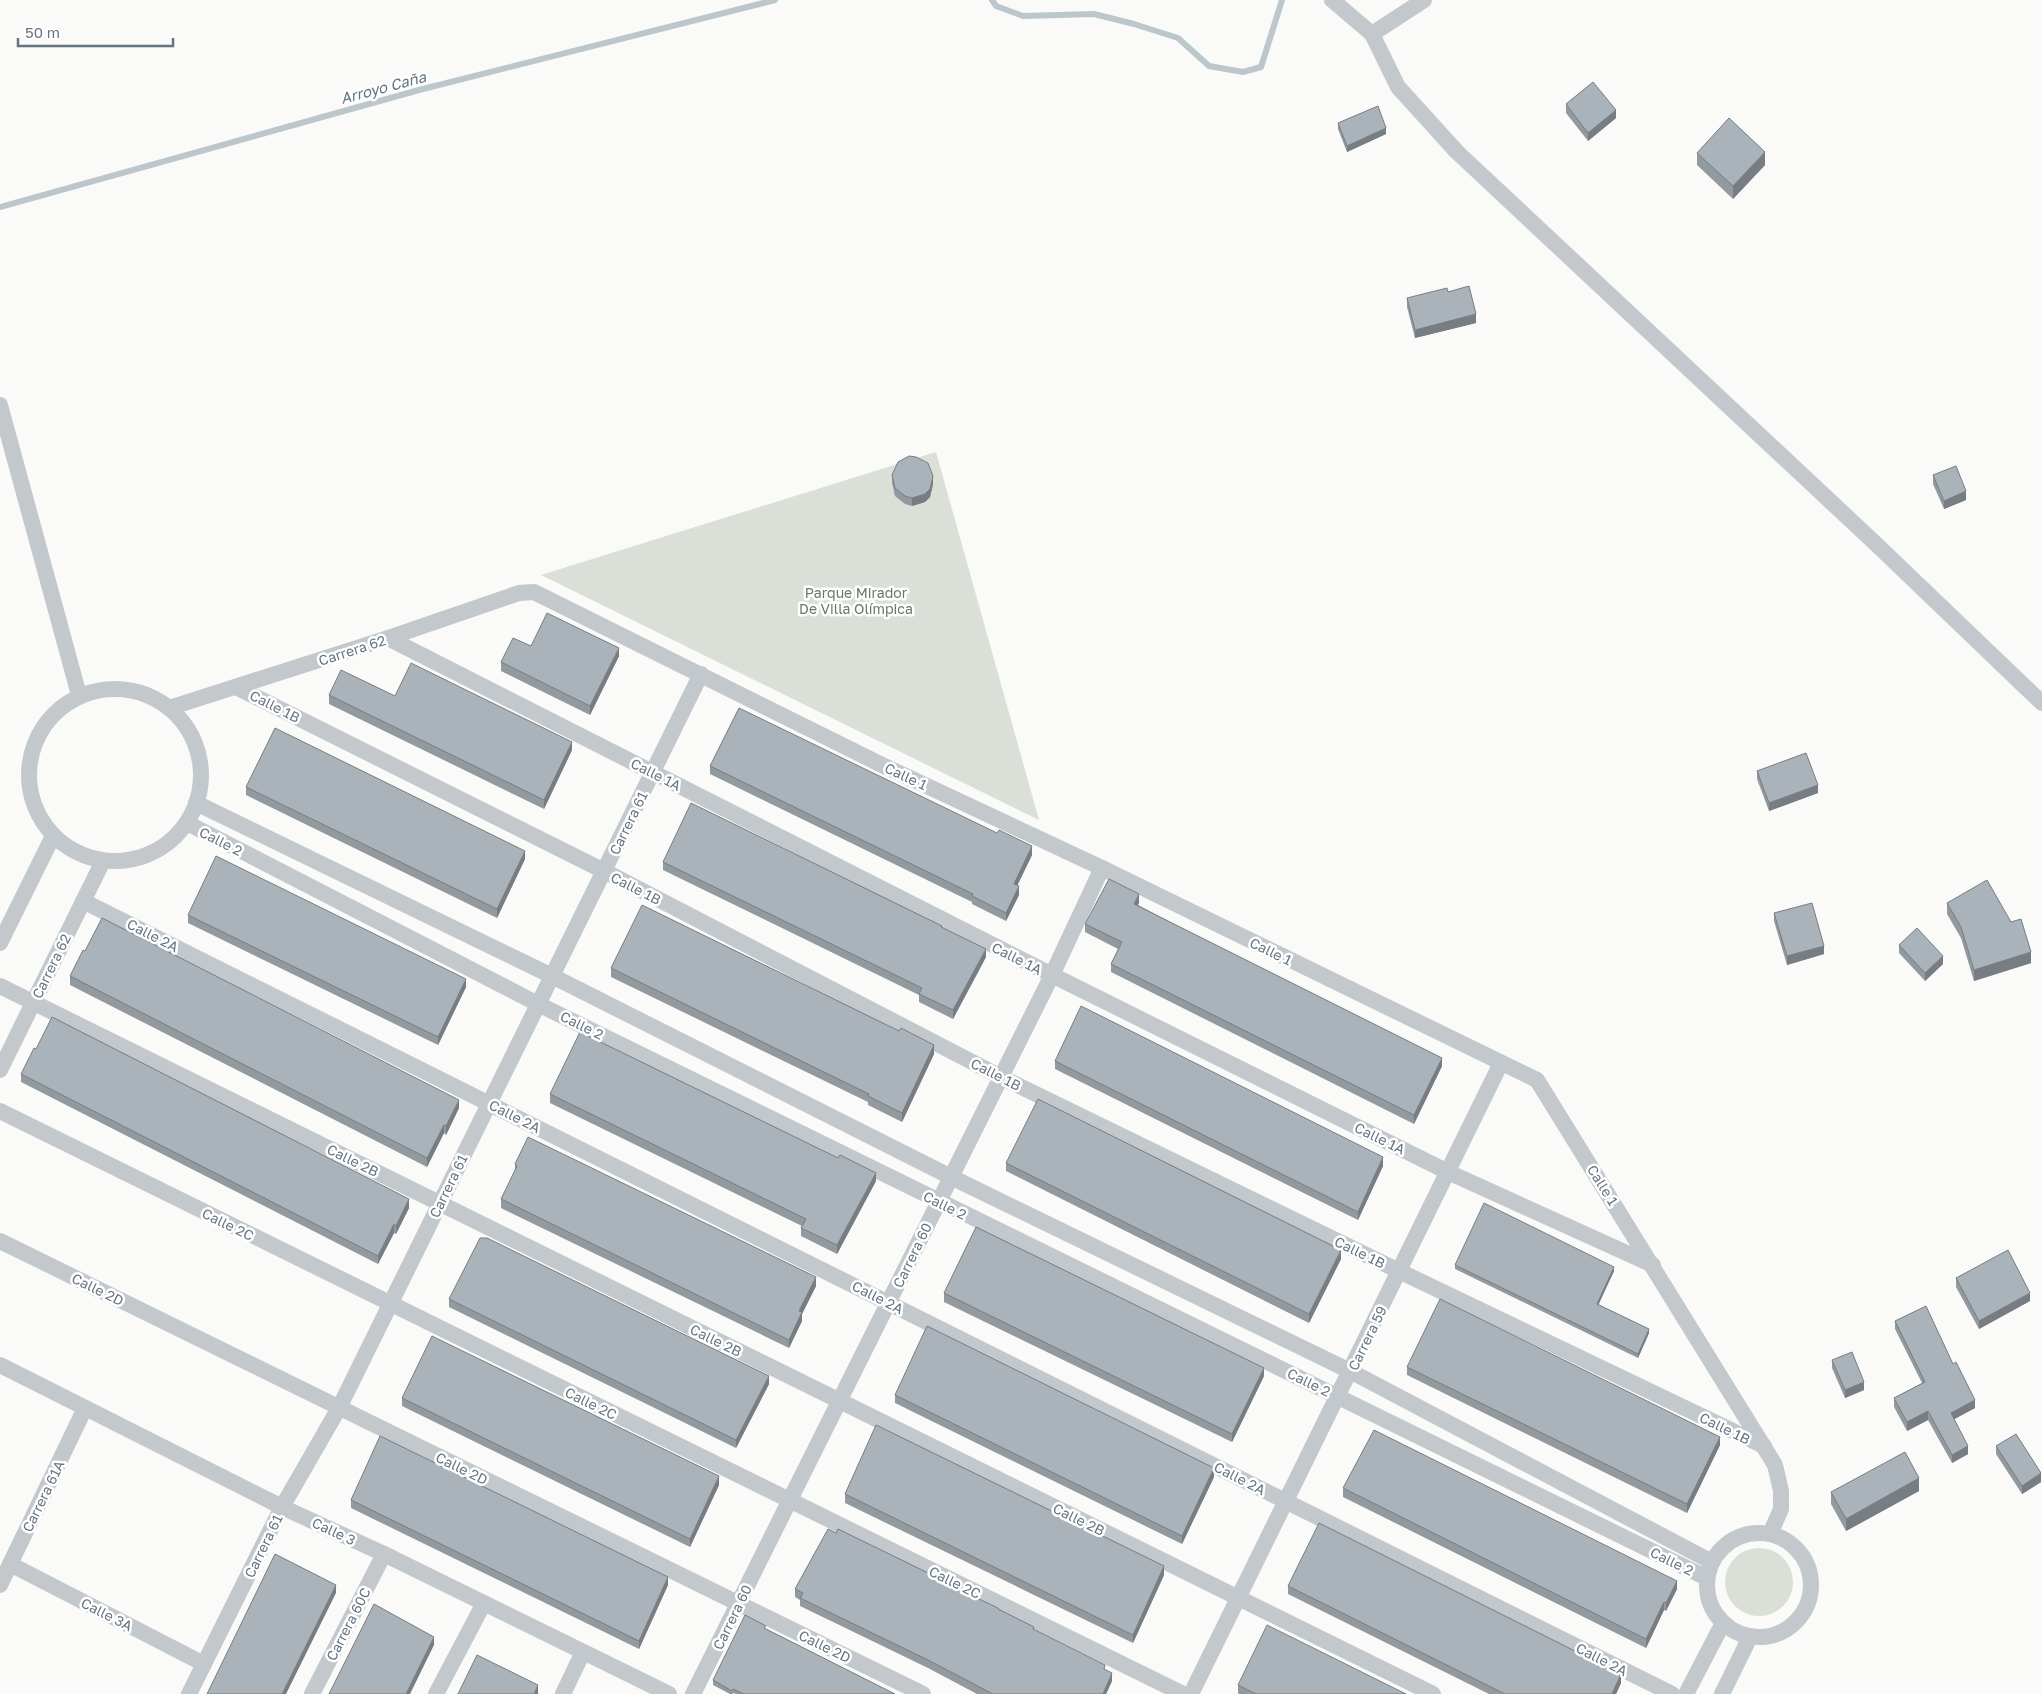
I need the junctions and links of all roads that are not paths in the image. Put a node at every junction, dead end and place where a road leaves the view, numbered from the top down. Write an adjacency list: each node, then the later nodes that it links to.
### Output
1 (1332, 0): 3 (street)
2 (1424, 0): 3 (street)
3 (1372, 34): 10 (street)
4 (0, 405): 9 (street)
5 (534, 592): 6 (street, Carrera 62); 7 (street, Calle 1)
6 (388, 638): 8 (street, Carrera 62); 12 (street, Calle 1A)
7 (701, 674): 12 (street, Carrera 61); 17 (street, Calle 1)
8 (236, 687): 11 (street, Carrera 62); 18 (street, Calle 1B)
9 (79, 695): 11 (street); 15 (street)
10 (2042, 703)
11 (169, 708): 13 (street)
12 (652, 772): 18 (street, Carrera 61); 21 (street, Calle 1A)
13 (196, 803): 14 (street); 22 (street, Calle 2)
14 (187, 823): 16 (street); 25 (street, Calle 2)
15 (53, 836): 16 (street); 20 (street)
16 (103, 861): 19 (street, Carrera 62)
17 (1102, 868): 21 (street, Carrera 60); 26 (street, Calle 1)
18 (604, 871): 22 (street, Carrera 61); 28 (street, Calle 1B)
19 (83, 901): 24 (street, Carrera 62); 29 (street, Calle 2A)
20 (0, 944)
21 (1052, 975): 28 (street, Carrera 60); 31 (street, Calle 1A)
22 (552, 976): 25 (street, Carrera 61); 32 (street, Calle 2)
23 (0, 986): 24 (street, Calle 2B)
24 (34, 1002): 27 (street, Carrera 62); 34 (street, Calle 2B)
25 (538, 1004): 29 (street, Carrera 61); 33 (street, Calle 2)
26 (1501, 1063): 31 (street, Carrera 59); 36 (street, Calle 1)
27 (0, 1070)
28 (1001, 1077): 32 (street, Carrera 60); 37 (street, Calle 1B)
29 (489, 1104): 34 (street, Carrera 61); 38 (street, Calle 2A)
30 (0, 1111): 39 (street, Calle 2C)
31 (1448, 1172): 36 (street, Calle 1A); 37 (street, Carrera 59)
32 (951, 1177): 33 (street, Carrera 60); 41 (street, Calle 2)
33 (939, 1202): 38 (street, Carrera 60); 42 (street, Calle 2)
34 (440, 1203): 39 (street, Carrera 61); 43 (street, Calle 2B)
35 (0, 1241): 45 (street, Calle 2D)
36 (1653, 1265): 46 (street, Calle 1)
37 (1399, 1272): 41 (street, Carrera 59); 46 (street, Calle 1B)
38 (888, 1303): 43 (street, Carrera 60); 48 (street, Calle 2A)
39 (390, 1304): 45 (street, Carrera 61); 47 (street, Calle 2C)
40 (0, 1365): 44 (street, Calle 3)
41 (1350, 1371): 42 (street, Carrera 59); 52 (street, Calle 2)
42 (1338, 1396): 48 (street, Carrera 59); 54 (street, Calle 2)
43 (840, 1401): 47 (street, Carrera 60); 56 (street, Calle 2B)
44 (85, 1408): 49 (street, Calle 3); 53 (street, Carrera 61A)
45 (339, 1408): 49 (street, Carrera 61); 58 (street, Calle 2D)
46 (1764, 1446): 50 (street, Calle 1)
47 (790, 1500): 58 (street, Carrera 60); 70 (street, Calle 2C)
48 (1286, 1502): 56 (street, Carrera 59); 73 (street, Calle 2A)
49 (282, 1507): 51 (street, Calle 3); 62 (street, Carrera 61)
50 (1770, 1534): 52 (street); 60 (street)
51 (384, 1554): 57 (street, Calle 3); 64 (street, Carrera 60C)
52 (1712, 1562): 54 (street)
53 (10, 1564): 55 (street, Carrera 61A); 62 (street, Calle 3A)
54 (1707, 1578): 59 (street)
55 (0, 1585)
56 (1239, 1598): 71 (street, Carrera 59); 72 (street, Calle 2B)
57 (484, 1603): 61 (street, Calle 3); 65 (street)
58 (738, 1603): 68 (street, Carrera 60); 69 (street, Calle 2D)
59 (1723, 1623): 60 (street); 74 (street)
60 (1750, 1637): 75 (street)
61 (584, 1652): 66 (street); 67 (street, Calle 3)
62 (204, 1664): 63 (street, Carrera 61)
63 (189, 1694)
64 (312, 1694)
65 (436, 1694)
66 (563, 1694)
67 (669, 1694)
68 (694, 1694)
69 (924, 1694)
70 (1183, 1694)
71 (1191, 1694)
72 (1433, 1694)
73 (1672, 1694)
74 (1686, 1694)
75 (1722, 1694)

